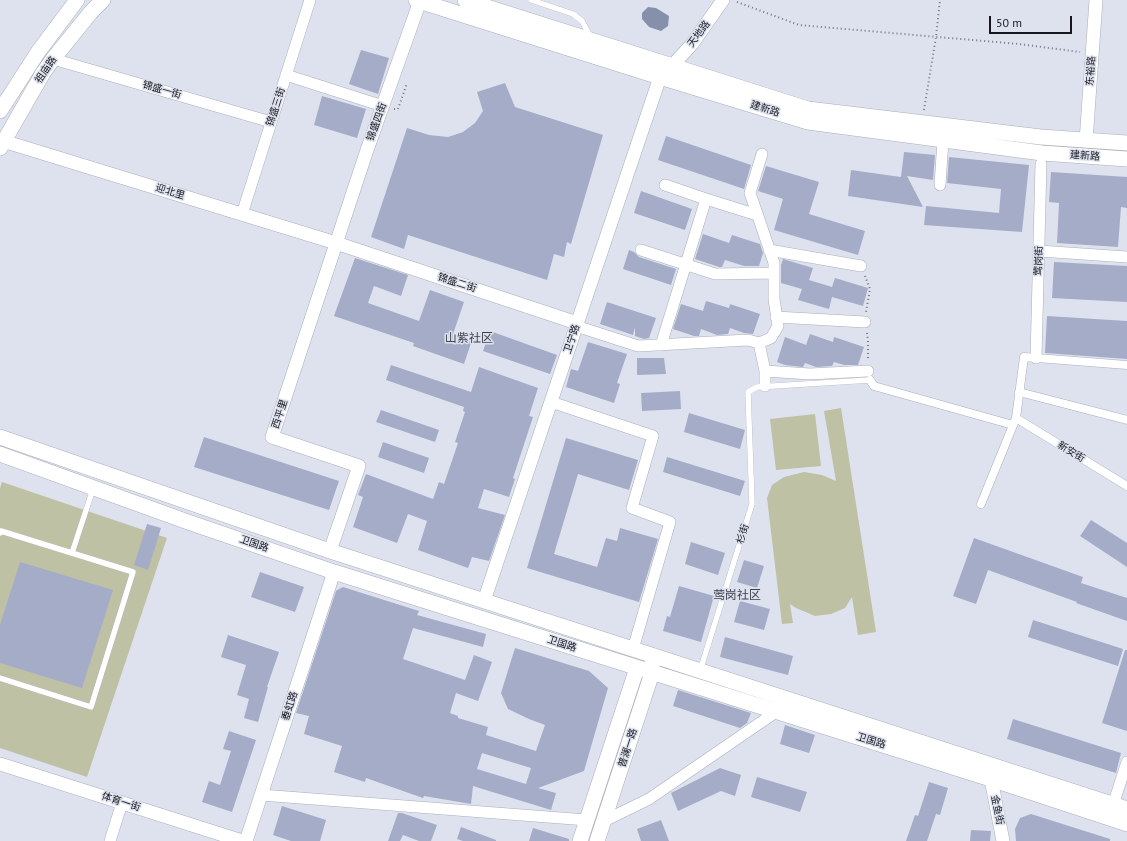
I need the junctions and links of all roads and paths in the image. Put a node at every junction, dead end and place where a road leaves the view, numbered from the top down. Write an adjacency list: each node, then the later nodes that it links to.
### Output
1 (77, 0): 20 (main road, 祖庙路)
2 (103, 0): 15 (main road, 祖庙路)
3 (310, 0): 17 (street, 锦盛三街)
4 (492, 0): 10 (lane)
5 (531, 0): 13 (lane)
6 (723, 0): 16 (street, 天地路)
7 (940, 0): 12 (path)
8 (1096, 0): 24 (street, 东裕路)
9 (418, 1): 18 (main road, 建新路); 19 (street, 锦盛四街)
10 (471, 2): 13 (main road, 建新路)
11 (737, 2): 12 (path)
12 (936, 37): 14 (path); 21 (path)
13 (592, 40): 16 (main road, 建新路)
14 (1084, 53)
15 (53, 59): 22 (street, 锦盛一街); 26 (main road, 祖庙路)
16 (672, 66): 24 (main road, 建新路)
17 (286, 75): 19 (street); 22 (street, 锦盛三街)
18 (660, 77): 23 (main road, 建新路); 45 (street, 卫宁路)
19 (383, 106): 35 (street, 锦盛四街)
20 (0, 112)
21 (924, 112)
22 (271, 122): 33 (street, 锦盛三街)
23 (943, 140): 28 (main road, 建新路); 30 (street)
24 (1086, 141): 25 (main road, 建新路)
25 (1127, 143)
26 (2, 144): 33 (street, 迎北里)
27 (762, 154): 34 (street)
28 (1127, 159)
29 (1042, 164): 38 (street, 莺岗街)
30 (940, 184)
31 (665, 185): 32 (street)
32 (706, 199): 34 (street); 40 (street)
33 (242, 214): 35 (street, 迎北里)
34 (757, 215): 37 (street)
35 (336, 243): 45 (street, 锦盛二街); 67 (street, 西平里)
36 (641, 250): 40 (street)
37 (769, 250): 41 (street); 42 (street)
38 (1039, 251): 39 (street); 48 (street, 莺岗街)
39 (1127, 256)
40 (686, 265): 42 (street); 47 (street)
41 (861, 266)
42 (774, 273): 43 (street)
43 (776, 317): 44 (street); 46 (street)
44 (865, 322)
45 (577, 324): 47 (street); 54 (street, 卫宁路)
46 (758, 343): 47 (street); 50 (street)
47 (662, 345)
48 (1036, 358): 49 (street); 53 (street)
49 (1127, 365)
50 (765, 371): 51 (street); 52 (street)
51 (869, 376): 52 (lane); 56 (street, 新安街)
52 (765, 386): 74 (lane, 杉街)
53 (1019, 392): 55 (street); 56 (street)
54 (551, 402): 70 (street, 卫宁路); 71 (street)
55 (1127, 420)
56 (1015, 421): 63 (street, 新安街); 65 (street)
57 (0, 427): 59 (main road)
58 (0, 437): 59 (main road, 卫国路)
59 (21, 444): 67 (main road, 卫国路)
60 (0, 454): 62 (main road, 卫国路)
61 (0, 458): 62 (main road)
62 (15, 460): 64 (main road, 卫国路)
63 (1127, 486)
64 (94, 488): 68 (lane); 69 (main road, 卫国路)
65 (981, 504)
66 (0, 533): 68 (lane)
67 (330, 551): 70 (main road, 卫国路)
68 (72, 553): 76 (lane)
69 (334, 572): 73 (main road, 卫国路); 81 (street, 垂虹路)
70 (484, 601): 71 (main road, 卫国路)
71 (633, 649): 72 (main road, 卫国路)
72 (651, 655): 73 (main road); 74 (main road, 卫国路); 75 (main road, 普澜一路)
73 (637, 668): 75 (main road, 卫国路); 85 (main road, 普澜一路)
74 (700, 671): 83 (main road, 卫国路)
75 (652, 673): 77 (main road, 卫国路); 86 (main road, 普澜一路)
76 (0, 678)
77 (776, 712): 80 (main road, 卫国路); 86 (street)
78 (1127, 762): 83 (street)
79 (0, 764): 82 (street, 体育一街)
80 (991, 779): 87 (main road, 卫国路); 93 (street, 金鱼街)
81 (261, 795): 85 (street); 90 (street, 垂虹路)
82 (122, 803): 88 (street); 89 (street, 体育一街)
83 (1113, 805): 84 (main road, 卫国路)
84 (1127, 809)
85 (587, 820): 91 (main road, 普澜一路)
86 (604, 821): 92 (main road, 普澜一路)
87 (1127, 824)
88 (110, 841)
89 (242, 841)
90 (246, 841)
91 (580, 841)
92 (597, 841)
93 (1003, 841)

